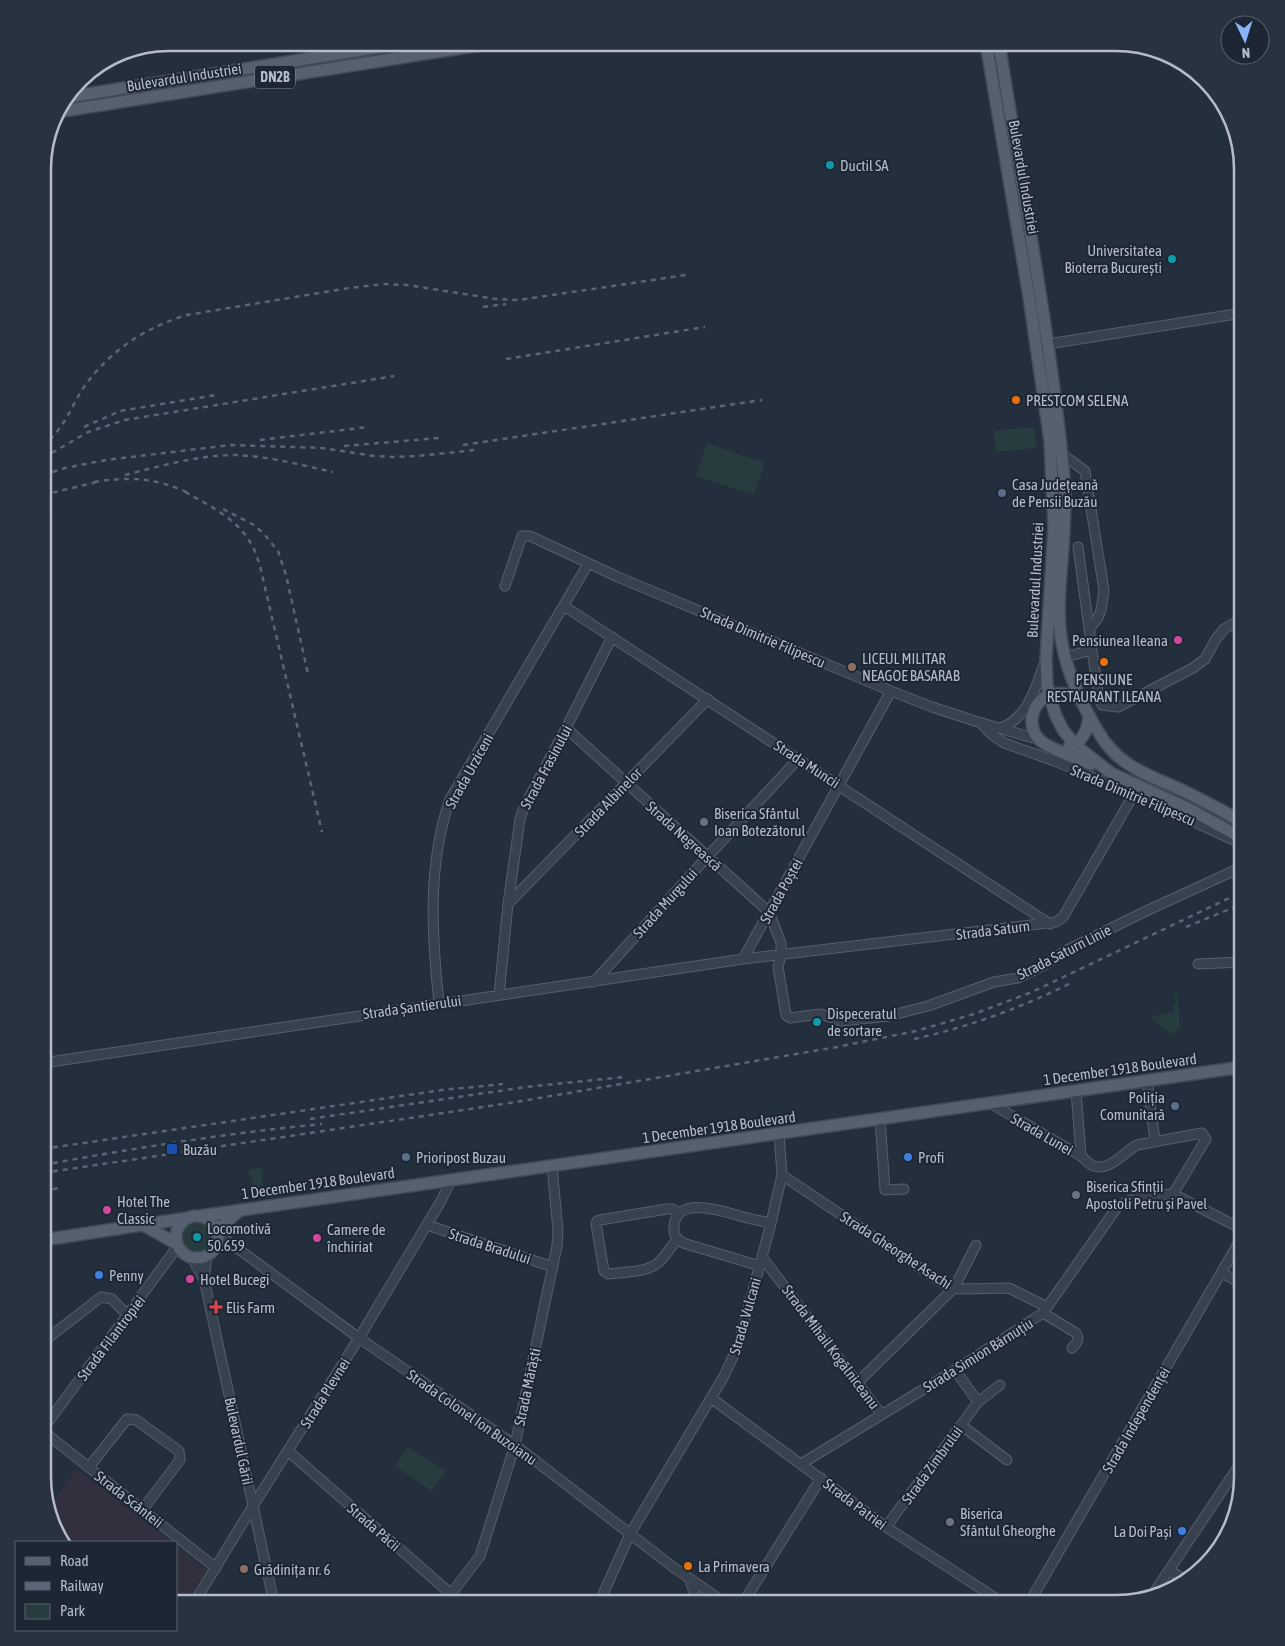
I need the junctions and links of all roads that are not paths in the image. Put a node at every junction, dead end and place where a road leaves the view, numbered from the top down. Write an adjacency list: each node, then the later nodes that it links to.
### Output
1 (346, 52): 7 (main road, Bulevardul Industriei / DN2B)
2 (377, 52): 6 (street)
3 (436, 52): 6 (main road, Bulevardul Industriei / DN2B)
4 (988, 52): 10 (main road, Bulevardul Industriei)
5 (1000, 52): 10 (main road, Bulevardul Industriei)
6 (378, 61): 8 (main road, Bulevardul Industriei / DN2B)
7 (78, 95)
8 (67, 110)
9 (1234, 314): 10 (street)
10 (1042, 345): 11 (main road, Bulevardul Industriei); 21 (main road, Bulevardul Industriei)
11 (1062, 454): 17 (street); 20 (main road, Bulevardul Industriei)
12 (1078, 547): 17 (street)
13 (588, 564): 14 (street, Strada Dimitrie Filipescu); 15 (street, Strada Urziceni); 22 (street, Strada Dimitrie Filipescu)
14 (505, 586)
15 (564, 606): 18 (street, Strada Muncii); 54 (street, Strada Urziceni)
16 (1234, 623): 19 (street)
17 (1090, 628): 19 (street)
18 (612, 637): 24 (street, Strada Muncii); 30 (street, Strada Frasinului)
19 (1092, 650): 20 (street)
20 (1065, 657): 25 (main road, Bulevardul Industriei)
21 (1046, 659): 23 (main road, Bulevardul Industriei); 27 (street)
22 (891, 691): 29 (street, Strada Dimitrie Filipescu); 38 (street, Strada Poștei)
23 (1049, 694): 25 (main road); 26 (main road); 33 (main road, Bulevardul Industriei)
24 (708, 699): 35 (street, Strada Muncii); 37 (street, Strada Albinelor)
25 (1082, 701): 28 (main road, Bulevardul Industriei)
26 (1039, 703): 27 (street); 32 (main road)
27 (1020, 714): 31 (street)
28 (1089, 715): 33 (main road); 40 (main road, Bulevardul Industriei)
29 (981, 723): 31 (street); 39 (street, Strada Dimitrie Filipescu)
30 (566, 728): 37 (street, Strada Negrească); 45 (street, Strada Frasinului)
31 (1001, 728): 32 (street)
32 (1040, 740): 34 (main road)
33 (1075, 745): 34 (main road); 36 (main road, Bulevardul Industriei)
34 (1057, 749): 36 (main road)
35 (798, 759): 38 (street, Strada Muncii); 43 (street, Strada Murgului)
36 (1110, 773): 41 (main road, Bulevardul Industriei)
37 (626, 784): 43 (street, Strada Negrească); 45 (street, Strada Albinelor)
38 (840, 785): 46 (street, Strada Poștei); 47 (street, Strada Muncii)
39 (1134, 794): 42 (street, Strada Dimitrie Filipescu); 47 (street, Strada Saturn)
40 (1234, 818)
41 (1234, 834)
42 (1234, 840)
43 (708, 856): 46 (street, Strada Negrească); 52 (street, Strada Murgului)
44 (1234, 871): 55 (street, Strada Saturn Linie)
45 (508, 904): 53 (street, Strada Frasinului)
46 (769, 912): 48 (street, Strada Negrească); 49 (street, Strada Poștei)
47 (1050, 924): 48 (street, Strada Saturn)
48 (781, 955): 49 (street, Strada Șantierului); 55 (street, Strada Negrească)
49 (743, 959): 52 (street, Strada Șantierului)
50 (1234, 962): 51 (street)
51 (1198, 964)
52 (594, 982): 53 (street, Strada Șantierului)
53 (500, 995): 54 (street, Strada Șantierului)
54 (438, 1003): 56 (street, Strada Șantierului)
55 (820, 1014)
56 (51, 1061)
57 (1234, 1068): 58 (main road, 1 December 1918 Boulevard)
58 (1147, 1081): 59 (main road, 1 December 1918 Boulevard); 63 (street)
59 (1076, 1091): 60 (main road, 1 December 1918 Boulevard); 64 (street)
60 (990, 1103): 61 (main road, 1 December 1918 Boulevard); 64 (street, Strada Lunei)
61 (880, 1119): 62 (main road, 1 December 1918 Boulevard); 68 (street)
62 (779, 1133): 65 (main road, 1 December 1918 Boulevard); 66 (street, Strada Vulcani)
63 (1155, 1141): 64 (street, Strada Lunei); 69 (street)
64 (1081, 1156)
65 (552, 1166): 67 (main road, 1 December 1918 Boulevard); 87 (street, Strada Mărăști)
66 (782, 1175): 74 (street, Strada Vulcani); 91 (street, Strada Gheorghe Asachi)
67 (451, 1180): 70 (main road, 1 December 1918 Boulevard); 76 (street, Strada Plevnei)
68 (904, 1189)
69 (1173, 1194): 77 (street); 92 (street, Strada Simion Bărnuțiu)
70 (241, 1209): 72 (main road, 1 December 1918 Boulevard); 78 (main road)
71 (678, 1213): 74 (street); 80 (street); 80 (street)
72 (200, 1216): 73 (main road); 78 (main road)
73 (188, 1218): 75 (main road); 81 (main road)
74 (771, 1223): 86 (street, Strada Vulcani)
75 (143, 1225): 79 (main road); 81 (main road)
76 (427, 1225): 87 (street, Strada Bradului); 95 (street, Strada Plevnei)
77 (1234, 1225)
78 (217, 1232): 84 (main road); 95 (street, Strada Colonel Ion Buzoianu)
79 (51, 1239)
80 (677, 1239): 86 (street)
81 (177, 1245): 85 (main road); 93 (street, Strada Filantropiei)
82 (976, 1245): 91 (street)
83 (1234, 1251): 88 (street, Strada Independenței)
84 (207, 1256): 85 (main road); 89 (street, Bulevardul Gării)
85 (192, 1258): 89 (street, Bulevardul Gării)
86 (761, 1262): 98 (street, Strada Mihail Kogălniceanu); 100 (street, Strada Vulcani)
87 (553, 1267): 106 (street, Strada Mărăști)
88 (1222, 1273): 90 (street); 132 (street, Strada Independenței)
89 (204, 1279): 115 (street, Bulevardul Gării)
90 (1234, 1280)
91 (954, 1288): 92 (street, Strada Gheorghe Asachi); 98 (street)
92 (1045, 1310): 96 (street, Strada Gheorghe Asachi); 97 (street, Strada Simion Bărnuțiu)
93 (128, 1316): 94 (street); 103 (street, Strada Filantropiei)
94 (51, 1335)
95 (360, 1338): 106 (street, Strada Colonel Ion Buzoianu); 107 (street, Strada Plevnei)
96 (1072, 1348)
97 (955, 1370): 101 (street); 102 (street, Strada Simion Bărnuțiu)
98 (858, 1382): 102 (street, Strada Mihail Kogălniceanu)
99 (1000, 1385): 101 (street, Strada Zimbrului)
100 (711, 1398): 109 (street, Strada Patriei); 118 (street, Strada Vulcani)
101 (978, 1402): 104 (street, Strada Zimbrului)
102 (881, 1414): 109 (street, Strada Simion Bărnuțiu)
103 (51, 1418)
104 (961, 1425): 108 (street); 117 (street, Strada Zimbrului)
105 (51, 1437): 110 (street, Strada Scânteii)
106 (515, 1445): 118 (street, Strada Colonel Ion Buzoianu); 124 (street, Strada Mărăști)
107 (288, 1451): 115 (street, Strada Plevnei); 124 (street, Strada Păcii)
108 (1007, 1460)
109 (801, 1464): 112 (street, Strada Patriei)
110 (89, 1467): 116 (street, Strada Scânteii); 116 (street)
111 (1234, 1472): 113 (street)
112 (822, 1478): 117 (street, Strada Patriei); 130 (street)
113 (1229, 1480): 114 (street); 120 (street)
114 (1234, 1483)
115 (252, 1506): 119 (street, Strada Plevnei); 126 (street, Bulevardul Gării)
116 (143, 1509): 119 (street, Strada Scânteii)
117 (886, 1528): 131 (street, Strada Patriei)
118 (630, 1534): 122 (street, Strada Colonel Ion Buzoianu); 127 (street, Strada Vulcani)
119 (216, 1568): 125 (street, Strada Plevnei)
120 (1169, 1570): 121 (street); 123 (street)
121 (1179, 1576)
122 (690, 1580): 128 (street); 129 (street, Strada Colonel Ion Buzoianu)
123 (1159, 1586)
124 (451, 1594)
125 (200, 1595)
126 (272, 1595)
127 (603, 1595)
128 (694, 1595)
129 (710, 1595)
130 (749, 1595)
131 (989, 1595)
132 (1033, 1595)

